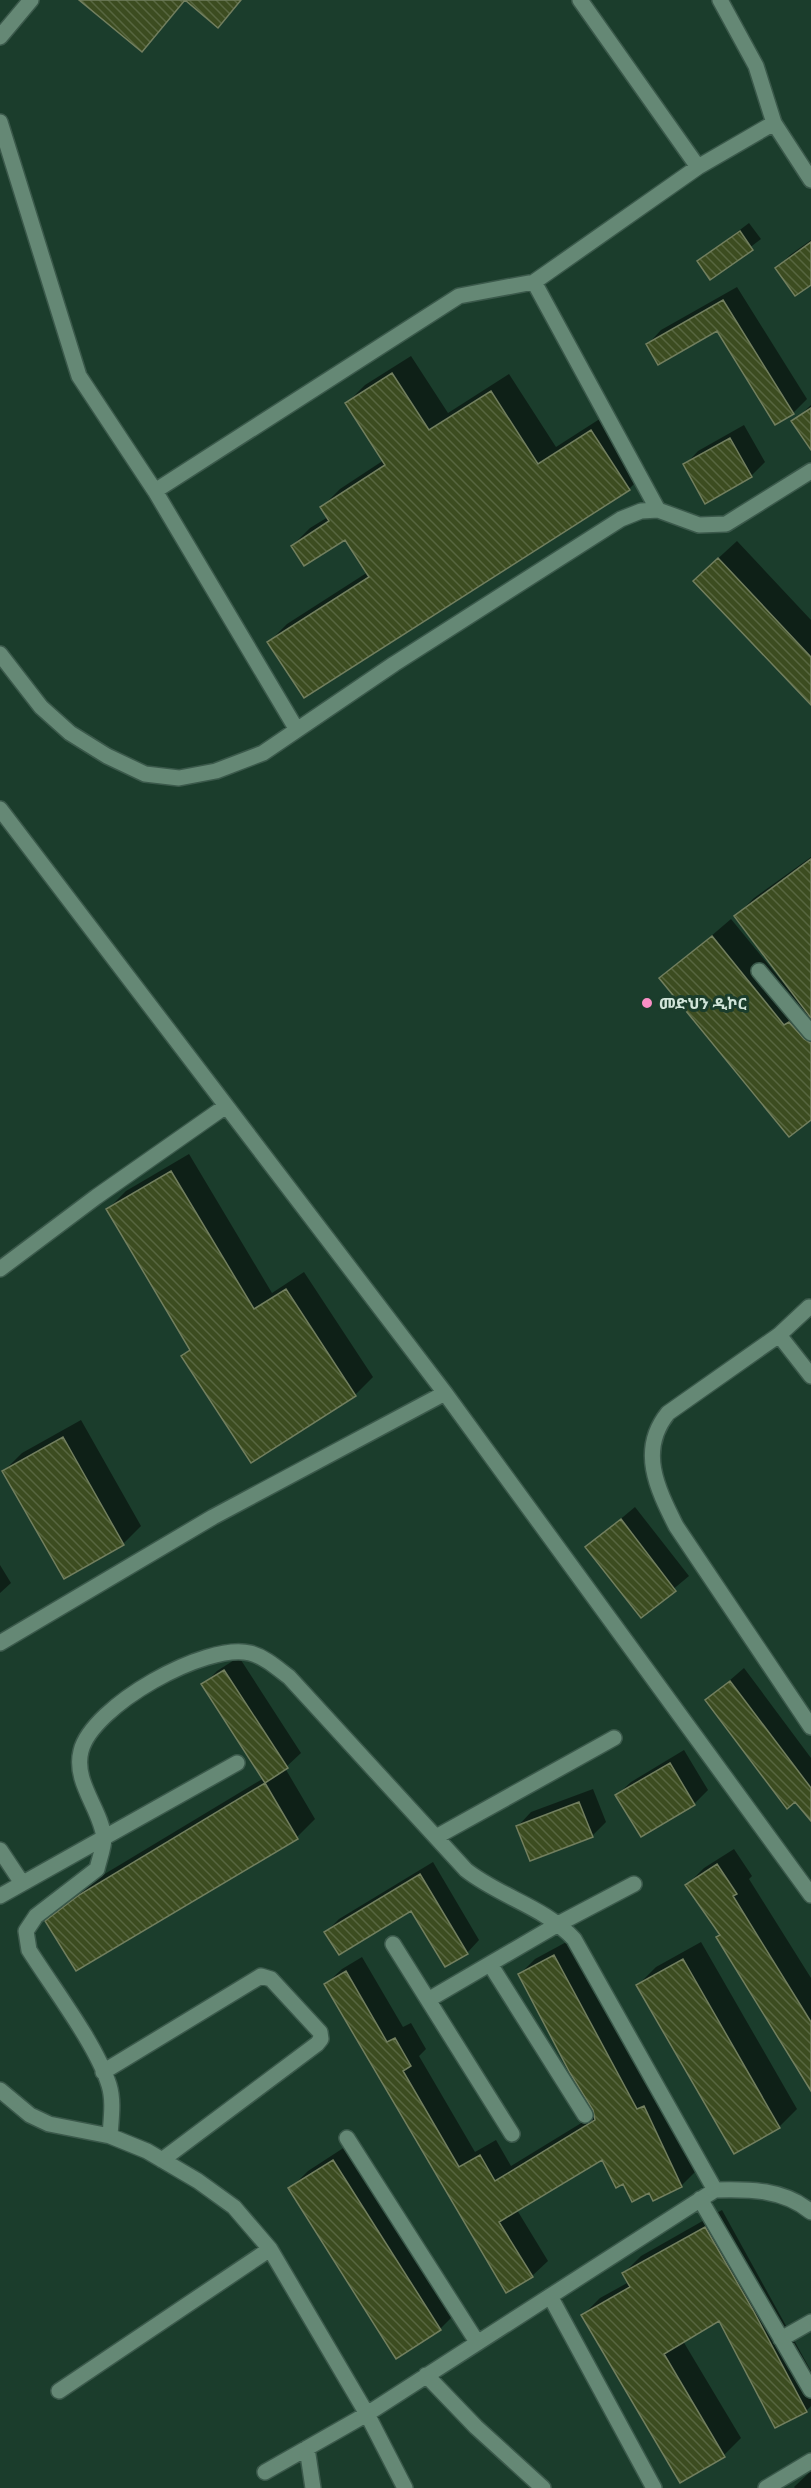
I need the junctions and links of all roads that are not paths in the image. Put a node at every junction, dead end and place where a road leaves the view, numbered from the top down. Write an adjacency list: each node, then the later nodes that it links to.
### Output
1 (31, 0): 4 (street)
2 (580, 0): 7 (street)
3 (720, 0): 6 (street)
4 (0, 37)
5 (0, 122): 11 (street)
6 (774, 123): 7 (street); 8 (street)
7 (698, 167): 9 (street)
8 (811, 180)
9 (534, 282): 11 (street); 12 (street)
10 (811, 471): 12 (street)
11 (155, 491): 14 (street)
12 (658, 510): 14 (street)
13 (0, 654): 14 (street)
14 (297, 730)
15 (0, 809): 18 (street)
16 (759, 971): 17 (street)
17 (811, 1033)
18 (226, 1106): 19 (street); 23 (street)
19 (0, 1269)
20 (809, 1307): 21 (street)
21 (779, 1335): 22 (street); 25 (street)
22 (811, 1376)
23 (445, 1393): 24 (street); 33 (street)
24 (0, 1643)
25 (811, 1727)
26 (614, 1738): 28 (street)
27 (237, 1762): 29 (street)
28 (436, 1837): 29 (street); 35 (street)
29 (104, 1838): 31 (street); 39 (street)
30 (0, 1850): 31 (street)
31 (22, 1883): 34 (street)
32 (634, 1884): 35 (street)
33 (811, 1895)
34 (0, 1896)
35 (560, 1923): 37 (street); 46 (street)
36 (393, 1944): 38 (street)
37 (490, 1964): 38 (street); 41 (street)
38 (428, 2000): 42 (street)
39 (103, 2072): 43 (street); 45 (street)
40 (0, 2090): 43 (street)
41 (585, 2115)
42 (512, 2134)
43 (110, 2136): 45 (street)
44 (346, 2138): 53 (street)
45 (162, 2160): 49 (street)
46 (715, 2190): 47 (street); 48 (street)
47 (700, 2199): 50 (street); 52 (street)
48 (811, 2212)
49 (270, 2249): 56 (street); 57 (street)
50 (550, 2296): 53 (street); 64 (street)
51 (811, 2322): 52 (street)
52 (782, 2339): 55 (street)
53 (477, 2343): 54 (street)
54 (426, 2375): 57 (street); 63 (street)
55 (811, 2390)
56 (60, 2391)
57 (367, 2414): 58 (street); 62 (street)
58 (307, 2448): 60 (street); 61 (street)
59 (811, 2461): 65 (street)
60 (265, 2472)
61 (313, 2488)
62 (405, 2488)
63 (543, 2488)
64 (654, 2488)
65 (766, 2488)

